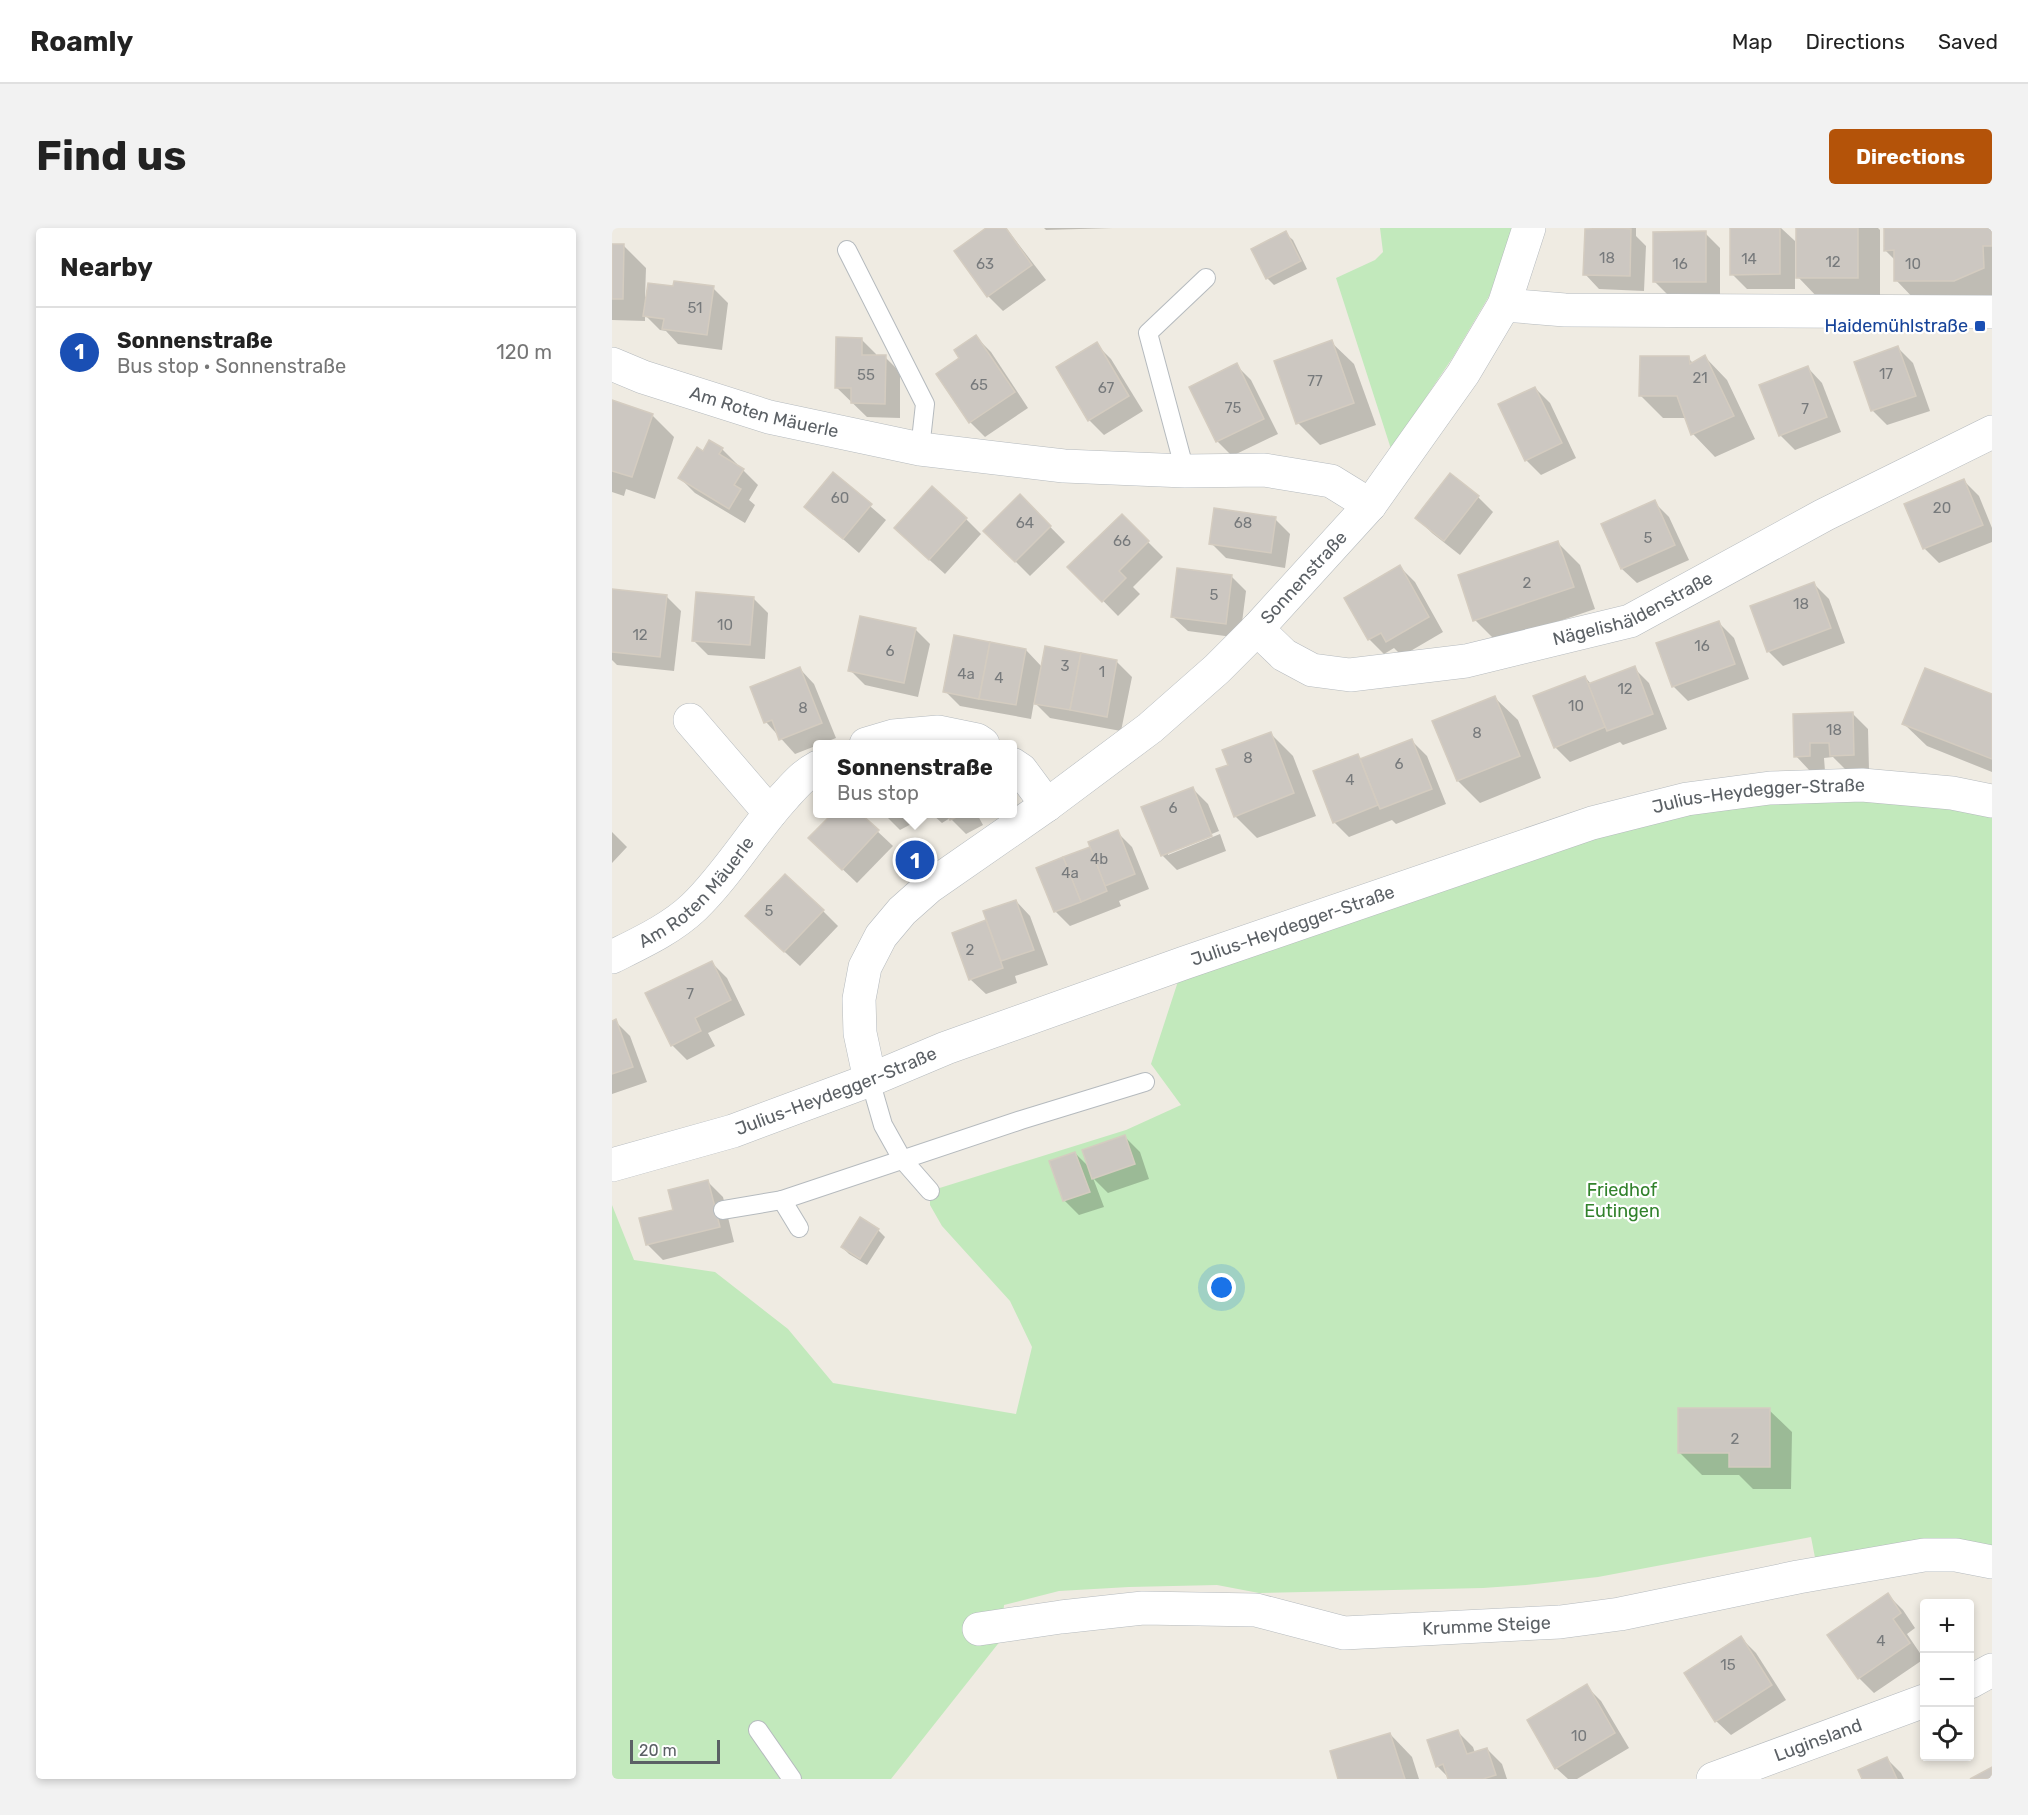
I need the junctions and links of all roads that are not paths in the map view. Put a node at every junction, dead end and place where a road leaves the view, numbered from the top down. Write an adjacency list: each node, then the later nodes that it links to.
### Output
1 (1529, 228): 4 (street, Sonnenstraße)
2 (847, 250): 8 (lane)
3 (1206, 278): 9 (lane)
4 (1504, 305): 5 (street); 10 (street, Sonnenstraße)
5 (1992, 312)
6 (612, 364): 8 (street, Am Roten Mäuerle)
7 (1992, 432): 11 (street, Nägelishäldenstraße)
8 (920, 449): 9 (street, Am Roten Mäuerle)
9 (1185, 471): 10 (street, Am Roten Mäuerle)
10 (1370, 505): 11 (street, Sonnenstraße)
11 (1257, 629): 18 (street, Sonnenstraße)
12 (690, 720): 19 (street)
13 (880, 740): 14 (street)
14 (977, 740)
15 (1017, 767): 18 (street)
16 (813, 770): 19 (street, Am Roten Mäuerle)
17 (1992, 801): 21 (street, Julius-Heydegger-Straße)
18 (1047, 805): 21 (street, Sonnenstraße)
19 (770, 813): 20 (street, Am Roten Mäuerle)
20 (612, 957)
21 (870, 1080): 23 (lane); 24 (street, Julius-Heydegger-Straße)
22 (1145, 1082): 23 (lane)
23 (902, 1159): 25 (lane); 26 (lane)
24 (612, 1165)
25 (930, 1191)
26 (782, 1200): 27 (lane); 28 (lane)
27 (723, 1210)
28 (799, 1228)
29 (1992, 1562): 30 (street, Krumme Steige)
30 (979, 1629)
31 (1992, 1671): 32 (street)
32 (1974, 1680)
33 (1920, 1702): 36 (street, Luginsland)
34 (758, 1730): 35 (lane)
35 (792, 1779)
36 (1713, 1779)

